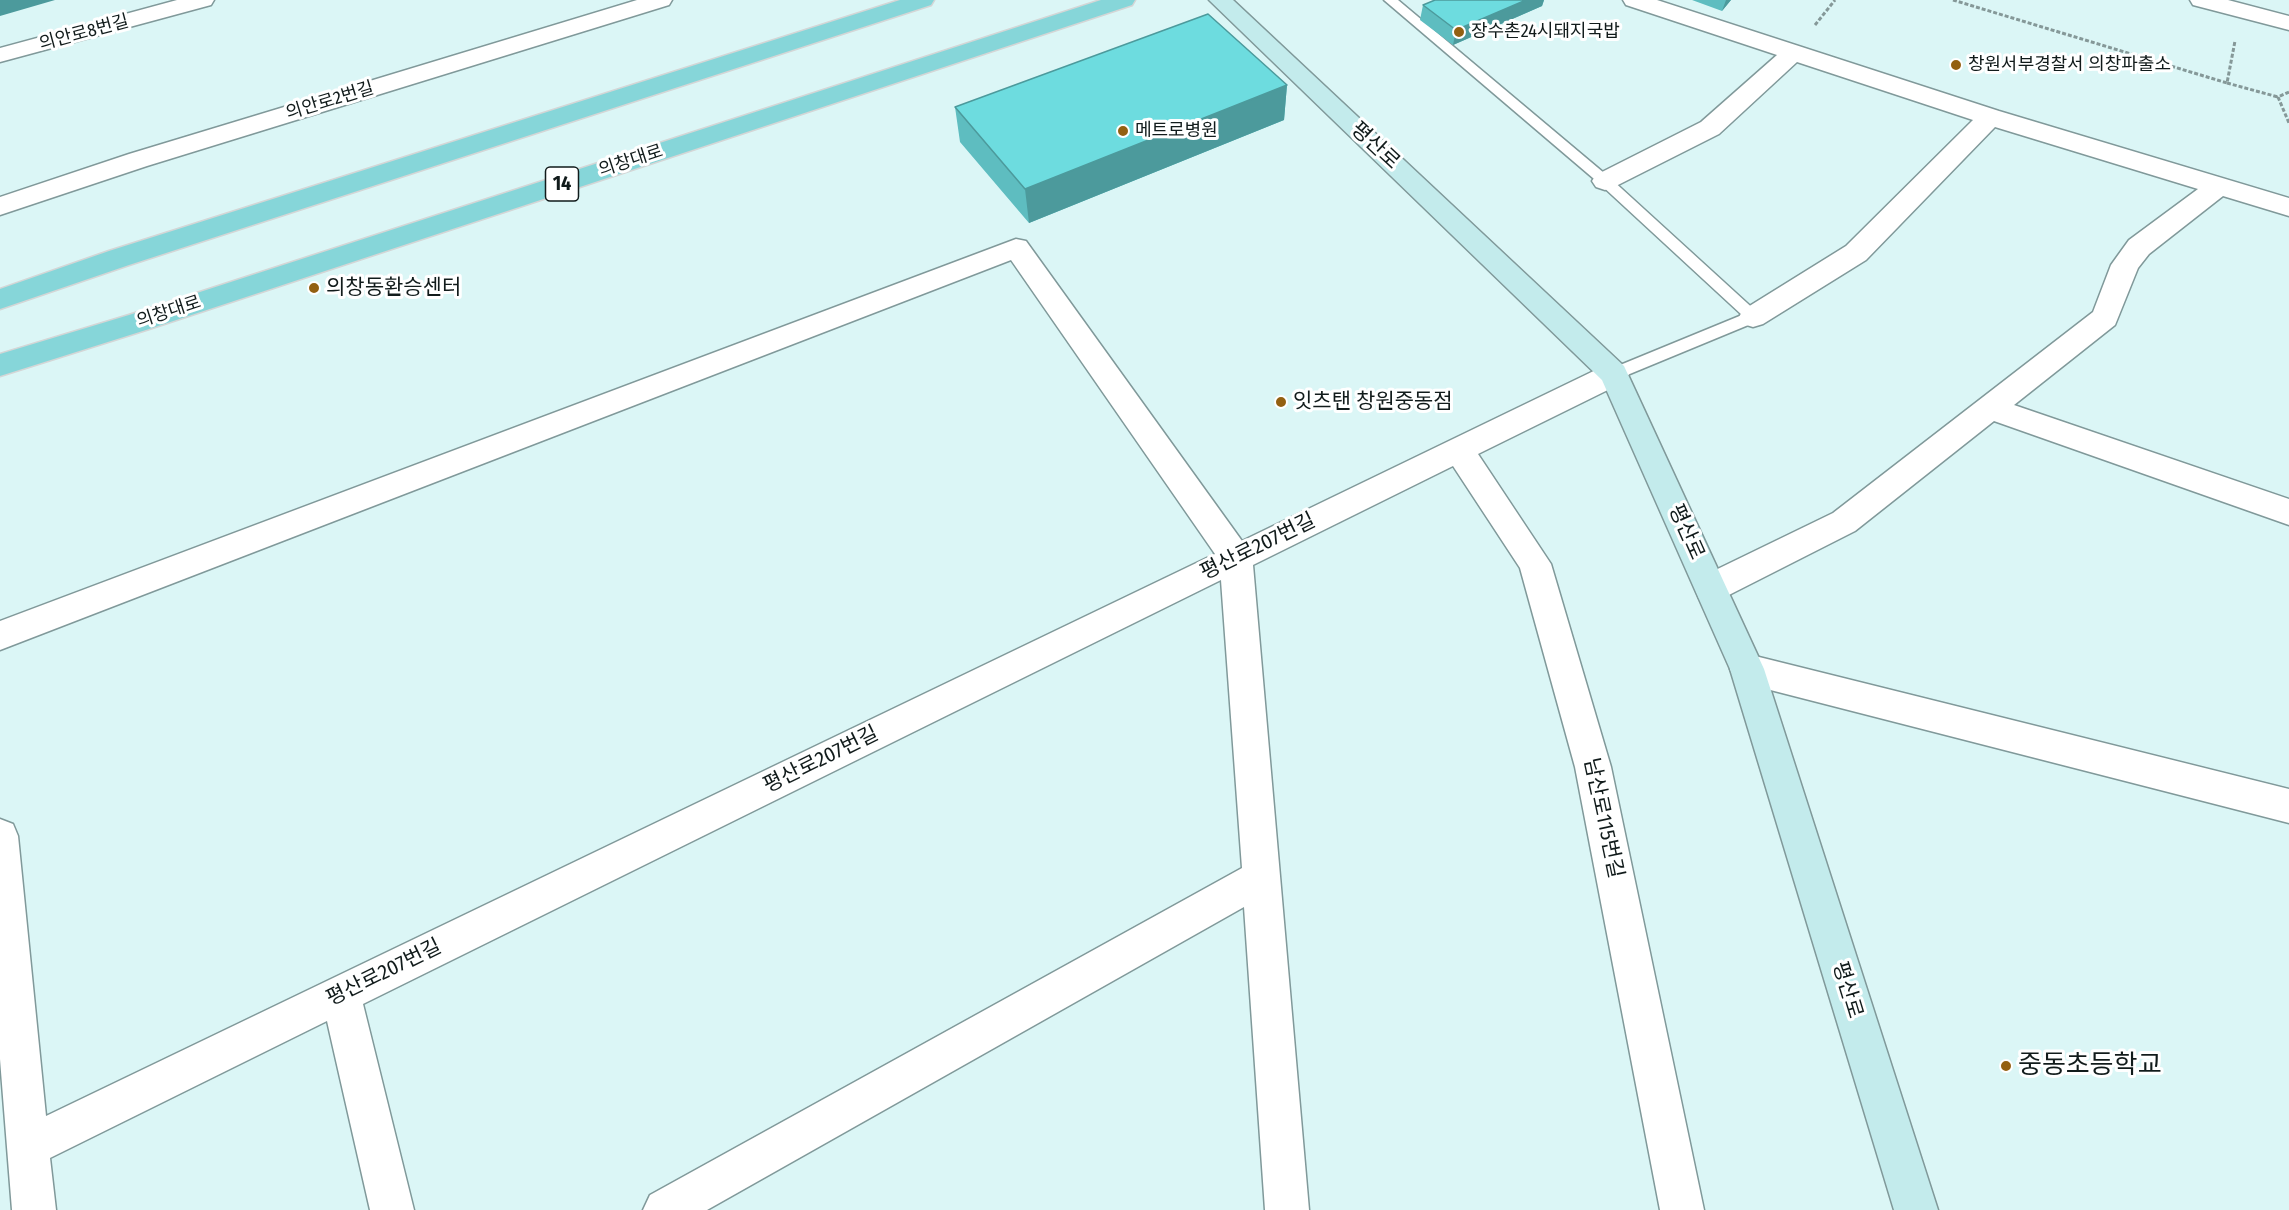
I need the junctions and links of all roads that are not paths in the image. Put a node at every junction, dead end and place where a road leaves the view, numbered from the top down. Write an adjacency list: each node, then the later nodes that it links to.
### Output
1 (203, 0): 13 (street, 의안로8번길)
2 (574, 0): 10 (street)
3 (661, 0): 10 (street, 의안로2번길)
4 (923, 0): 19 (main road)
5 (1124, 0): 21 (main road, 의창대로 / 14)
6 (1220, 0): 22 (main road, 평산로)
7 (1390, 0): 15 (lane)
8 (1634, 0): 12 (street)
9 (2200, 0): 11 (street)
10 (590, 21): 17 (street, 의안로2번길)
11 (2289, 22)
12 (1794, 52): 14 (street); 15 (street)
13 (0, 55)
14 (1990, 117): 16 (street); 20 (street)
15 (1605, 181): 20 (lane)
16 (2219, 186): 18 (street); 23 (street)
17 (0, 206)
18 (2289, 207)
19 (0, 299)
20 (1753, 317): 22 (lane)
21 (0, 365)
22 (1614, 374): 24 (street, 평산로207번길); 27 (main road, 평산로)
23 (1990, 408): 25 (street); 27 (street)
24 (1459, 450): 26 (street, 평산로207번길); 39 (street, 남산로115번길)
25 (2289, 512)
26 (1236, 558): 28 (street); 32 (street); 33 (street, 평산로207번길)
27 (1711, 588): 29 (main road, 평산로)
28 (0, 636)
29 (1747, 669): 30 (street); 40 (main road, 평산로)
30 (2289, 806)
31 (1, 853): 34 (street)
32 (1262, 878): 37 (street); 38 (street)
33 (341, 994): 34 (street, 평산로207번길); 36 (street)
34 (28, 1146): 35 (street)
35 (34, 1210)
36 (392, 1210)
37 (665, 1210)
38 (1287, 1210)
39 (1682, 1210)
40 (1916, 1210)

